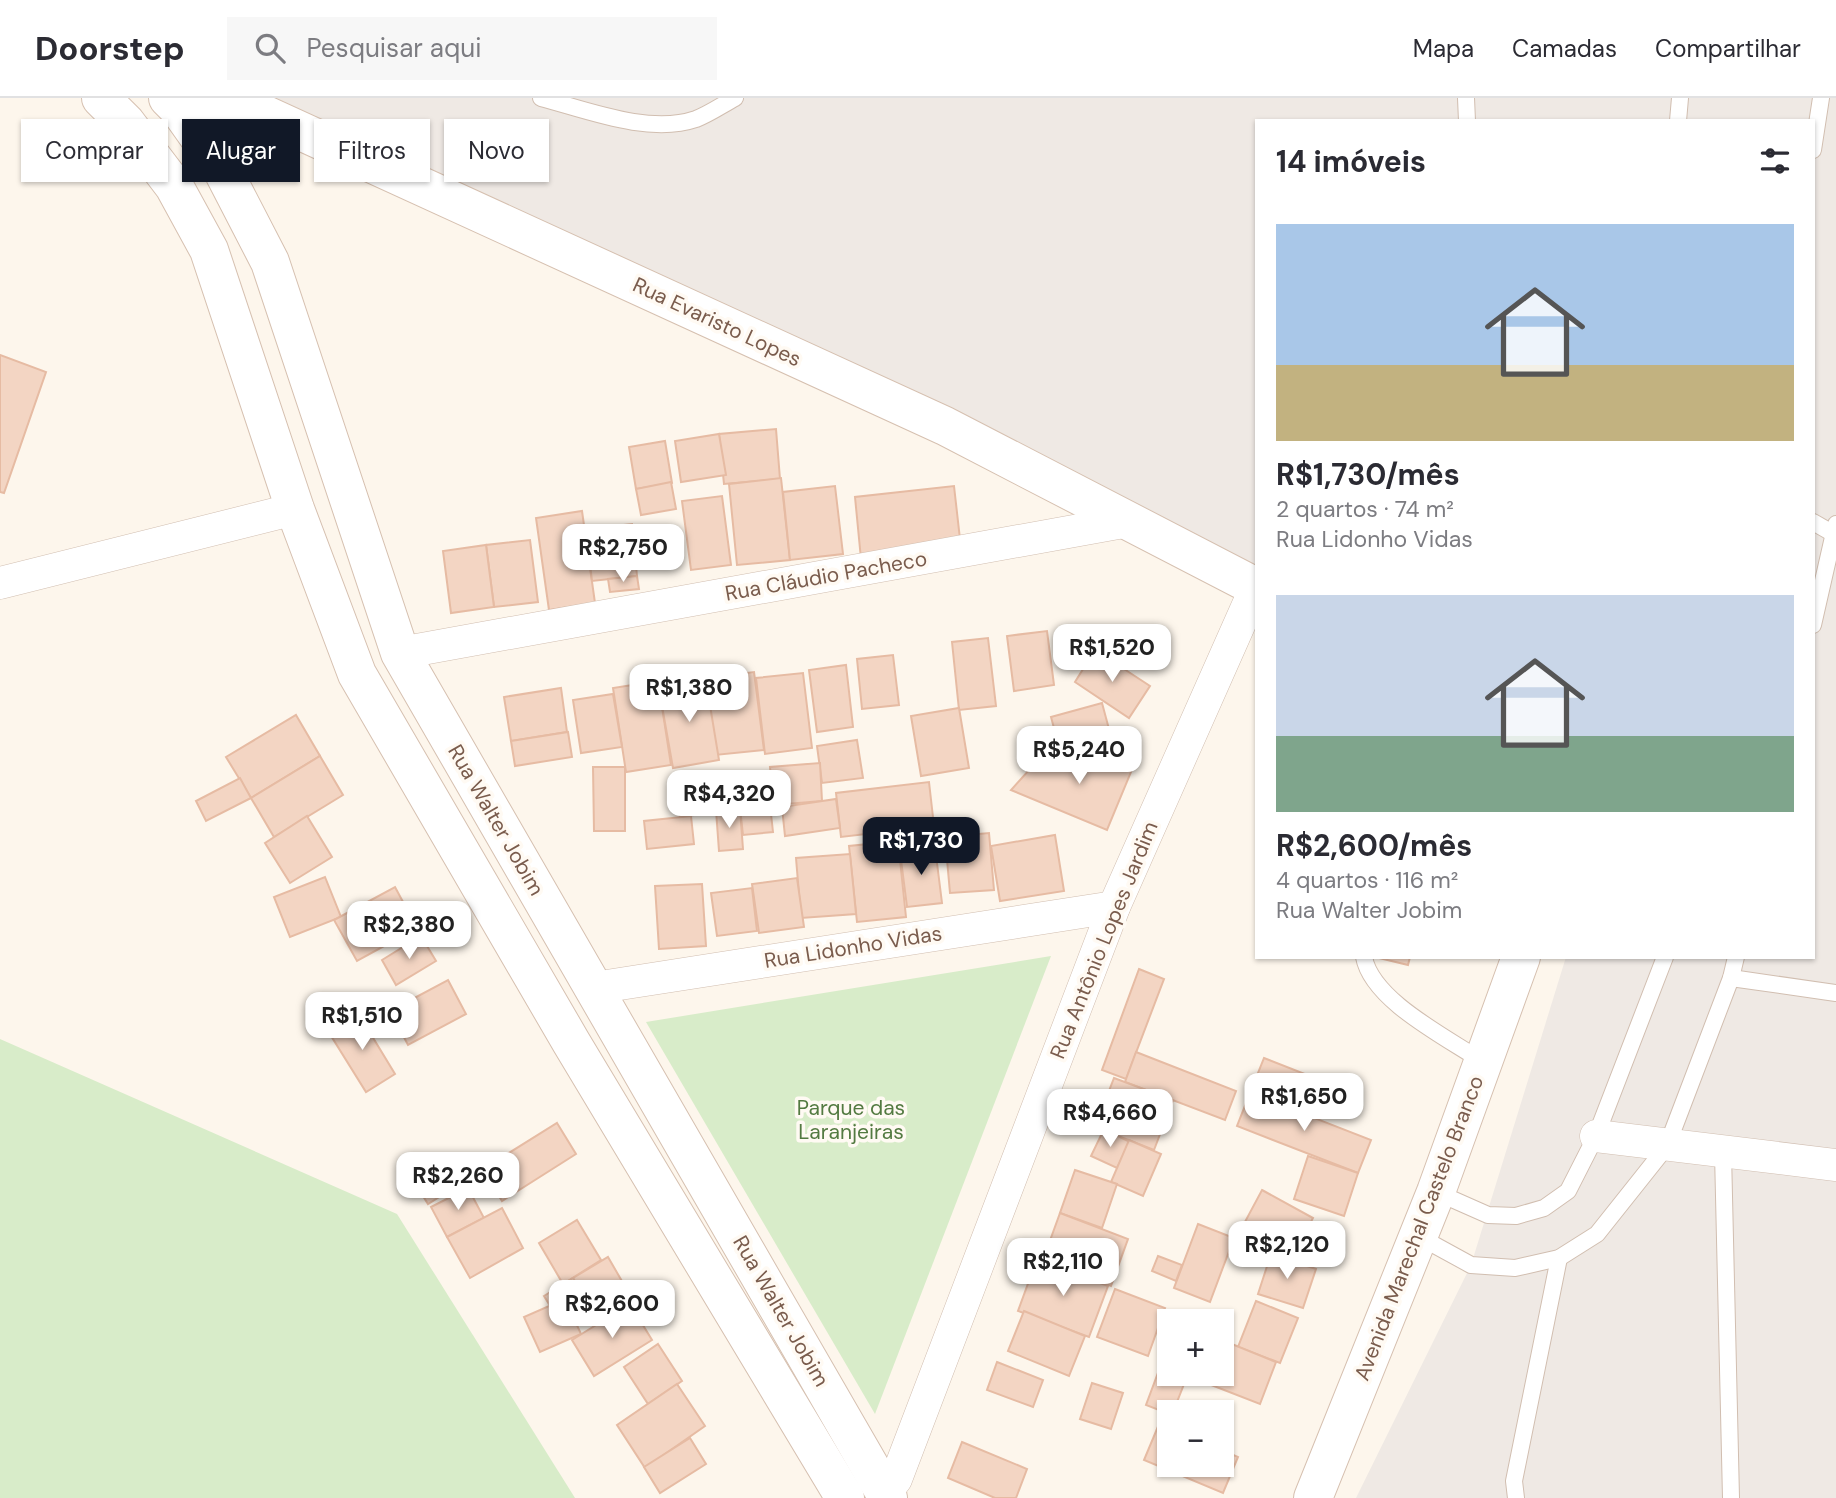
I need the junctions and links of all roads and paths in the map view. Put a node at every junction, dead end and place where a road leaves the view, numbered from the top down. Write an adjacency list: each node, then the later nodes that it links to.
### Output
1 (541, 98): 2 (lane)
2 (735, 98)
3 (1465, 98): 9 (lane)
4 (1680, 98): 10 (lane)
5 (1821, 98): 11 (lane)
6 (252, 102): 7 (main road, Rua Evaristo Lopes); 13 (main road, Rua Evaristo Lopes)
7 (174, 104): 20 (main road, Rua Walter Jobim)
8 (114, 111): 12 (main road, Rua Walter Jobim)
9 (1467, 119)
10 (1678, 119)
11 (1815, 136)
12 (295, 509): 16 (street); 38 (main road, Rua Walter Jobim)
13 (1129, 522): 17 (main road, Rua Evaristo Lopes); 20 (street, Rua Cláudio Pacheco)
14 (1815, 523): 15 (lane)
15 (1835, 529): 19 (lane)
16 (0, 583)
17 (1255, 586)
18 (1255, 589): 21 (street, Rua Antônio Lopes Jardim)
19 (1815, 616)
20 (400, 653): 27 (main road, Rua Walter Jobim)
21 (1114, 907): 27 (street, Rua Lidonho Vidas); 37 (street, Rua Antônio Lopes Jardim)
22 (1364, 959): 29 (lane)
23 (1520, 959): 29 (main road, Avenida Marechal Castelo Branco)
24 (1664, 959): 30 (lane)
25 (1736, 959): 26 (lane)
26 (1731, 978): 28 (lane); 31 (lane)
27 (594, 988): 37 (main road, Rua Walter Jobim)
28 (1836, 993)
29 (1483, 1062): 34 (main road, Avenida Marechal Castelo Branco)
30 (1596, 1136): 31 (street); 34 (lane)
31 (1667, 1146): 32 (street); 36 (lane)
32 (1723, 1153): 33 (street); 41 (lane)
33 (1836, 1165)
34 (1436, 1192): 35 (main road, Avenida Marechal Castelo Branco)
35 (1418, 1236): 36 (lane); 39 (main road, Avenida Marechal Castelo Branco)
36 (1559, 1258): 40 (lane)
37 (887, 1495)
38 (845, 1498)
39 (1313, 1498)
40 (1517, 1498)
41 (1731, 1498)

